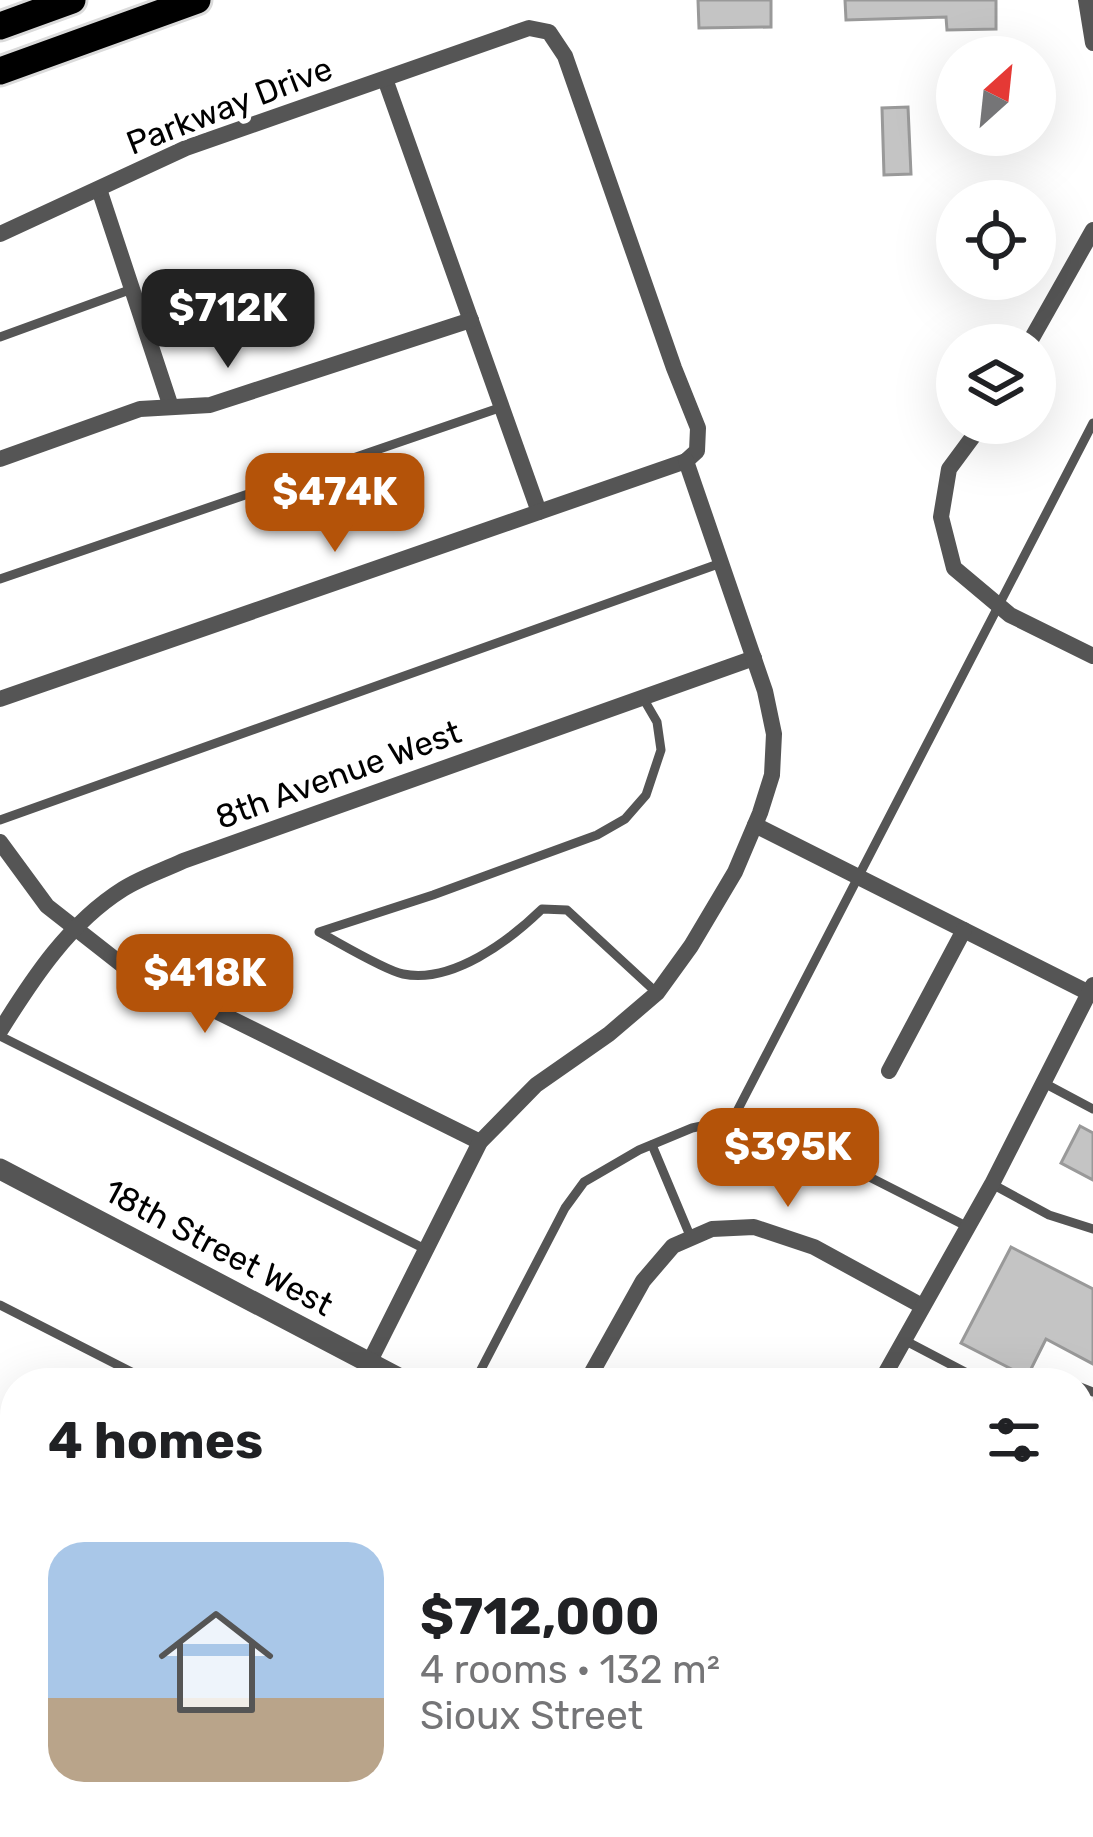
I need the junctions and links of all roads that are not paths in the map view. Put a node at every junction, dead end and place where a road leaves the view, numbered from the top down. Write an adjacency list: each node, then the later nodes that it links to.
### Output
1 (72, 0): 4 (highway)
2 (197, 0): 6 (highway)
3 (1085, 0): 5 (street)
4 (0, 26)
5 (1093, 44)
6 (0, 70)
7 (385, 79): 8 (street, Parkway Drive); 12 (street); 20 (street, Parkway Drive)
8 (99, 189): 10 (street); 11 (street, Parkway Drive)
9 (1093, 230): 13 (street)
10 (0, 234)
11 (132, 289): 14 (lane); 15 (street, Parkway Drive)
12 (470, 320): 15 (street); 16 (street)
13 (1040, 324)
14 (0, 337)
15 (171, 407): 19 (street)
16 (502, 407): 21 (street); 23 (lane)
17 (1093, 423): 24 (lane)
18 (967, 444): 24 (street)
19 (0, 459)
20 (686, 461): 21 (street); 22 (street)
21 (539, 512): 28 (street)
22 (721, 563): 26 (street); 29 (lane)
23 (0, 579)
24 (998, 605): 25 (street); 32 (lane)
25 (1093, 656)
26 (754, 658): 27 (street, 8th Avenue West); 30 (street)
27 (643, 698): 33 (street, 8th Avenue West); 36 (lane)
28 (0, 699)
29 (0, 820)
30 (755, 825): 32 (street); 36 (street)
31 (0, 842): 33 (street)
32 (860, 877): 34 (street); 41 (lane)
33 (76, 929): 37 (street, 8th Avenue West); 42 (street)
34 (964, 930): 35 (street); 38 (street)
35 (1091, 989): 39 (street)
36 (656, 993): 42 (street)
37 (0, 1033): 49 (lane)
38 (889, 1071)
39 (1044, 1083): 40 (lane); 45 (street)
40 (1093, 1109)
41 (733, 1119): 43 (lane); 46 (lane)
42 (480, 1142): 49 (street)
43 (652, 1145): 48 (lane); 56 (lane)
44 (0, 1169): 54 (street, 18th Street West)
45 (992, 1184): 46 (street); 47 (lane)
46 (968, 1227): 51 (street)
47 (1093, 1229)
48 (691, 1238): 51 (street); 57 (street)
49 (427, 1250): 55 (street)
50 (0, 1306): 53 (lane)
51 (922, 1306): 52 (street)
52 (904, 1340): 58 (street); 59 (lane)
53 (123, 1368)
54 (355, 1368)
55 (367, 1368)
56 (482, 1368)
57 (594, 1368)
58 (888, 1368)
59 (957, 1368)

